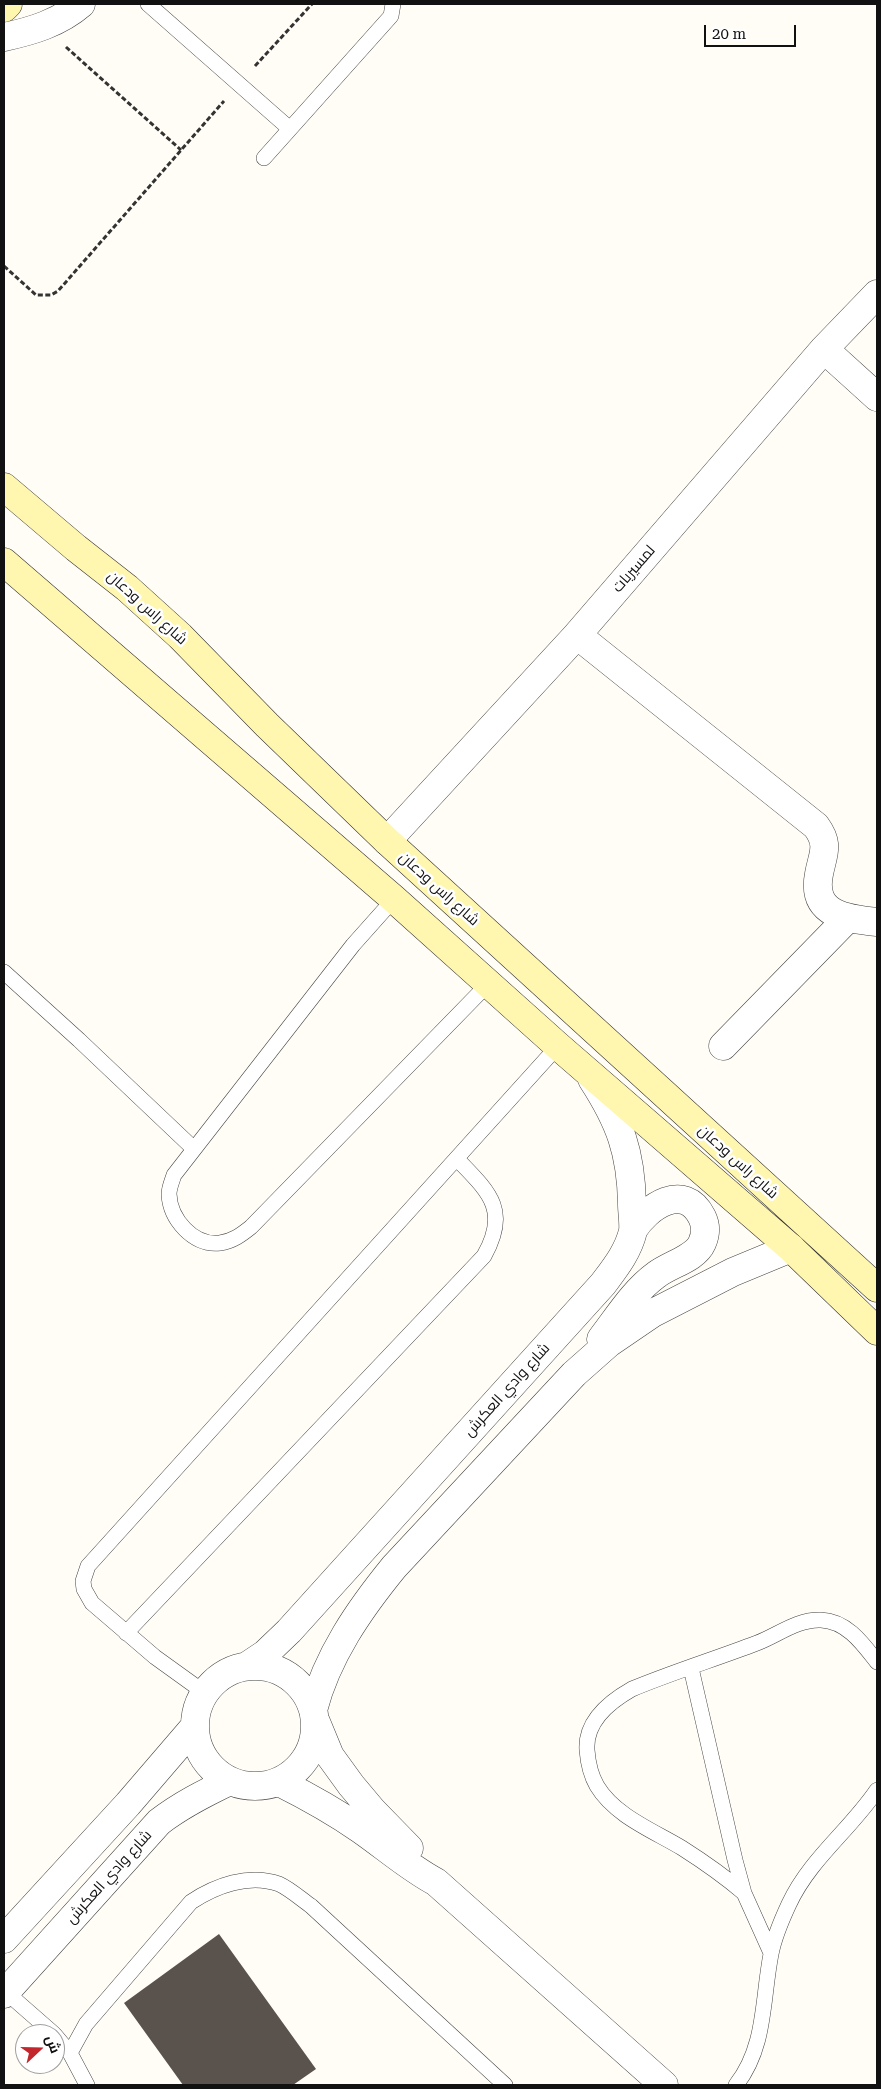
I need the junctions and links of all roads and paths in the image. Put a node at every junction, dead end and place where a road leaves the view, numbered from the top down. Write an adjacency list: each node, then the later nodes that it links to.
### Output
1 (8, 4): 6 (street)
2 (82, 4): 7 (street)
3 (148, 4): 9 (lane)
4 (312, 4): 9 (path)
5 (393, 4): 10 (lane)
6 (4, 8)
7 (44, 27): 8 (street); 11 (path)
8 (4, 37)
9 (239, 84): 10 (lane); 11 (path)
10 (290, 129): 12 (lane)
11 (181, 150): 13 (path)
12 (264, 158)
13 (4, 266)
14 (877, 294): 15 (street, لمسيربات)
15 (824, 350): 16 (street); 19 (street, لمسيربات)
16 (877, 397)
17 (4, 487): 20 (street, شارع راس ودعان)
18 (4, 562): 21 (street, شارع راس ودعان)
19 (576, 635): 20 (street, لمسيربات); 22 (street)
20 (387, 841): 33 (street, شارع راس ودعان)
21 (394, 899): 25 (street, شارع راس ودعان); 29 (lane)
22 (848, 919): 23 (street); 27 (street)
23 (877, 922)
24 (4, 972): 29 (lane)
25 (489, 982): 26 (street, شارع راس ودعان); 29 (lane)
26 (558, 1046): 28 (street, شارع راس ودعان); 30 (lane)
27 (723, 1046)
28 (584, 1067): 31 (street, شارع وادي العكرش); 32 (street, شارع راس ودعان)
29 (194, 1149)
30 (457, 1159): 36 (lane); 36 (lane)
31 (633, 1230): 35 (street); 38 (street, شارع وادي العكرش)
32 (791, 1248): 34 (street, شارع راس ودعان); 35 (street)
33 (877, 1288)
34 (877, 1331)
35 (574, 1374): 41 (street)
36 (126, 1633): 40 (lane)
37 (877, 1662): 39 (lane)
38 (247, 1666): 40 (street); 41 (street)
39 (691, 1668): 47 (lane); 47 (lane)
40 (205, 1693): 42 (street)
41 (315, 1716): 44 (street); 46 (street)
42 (195, 1726): 43 (street); 48 (street)
43 (230, 1781): 44 (street); 50 (street, شارع وادي العكرش)
44 (279, 1782): 46 (street)
45 (877, 1790): 49 (lane)
46 (436, 1882): 56 (street)
47 (744, 1893): 49 (lane)
48 (4, 1939)
49 (771, 1953): 57 (lane)
50 (5, 1993): 51 (lane)
51 (41, 2024)
52 (65, 2048): 53 (lane)
53 (70, 2054): 54 (lane); 55 (lane)
54 (87, 2085)
55 (505, 2085)
56 (664, 2085)
57 (736, 2085)

